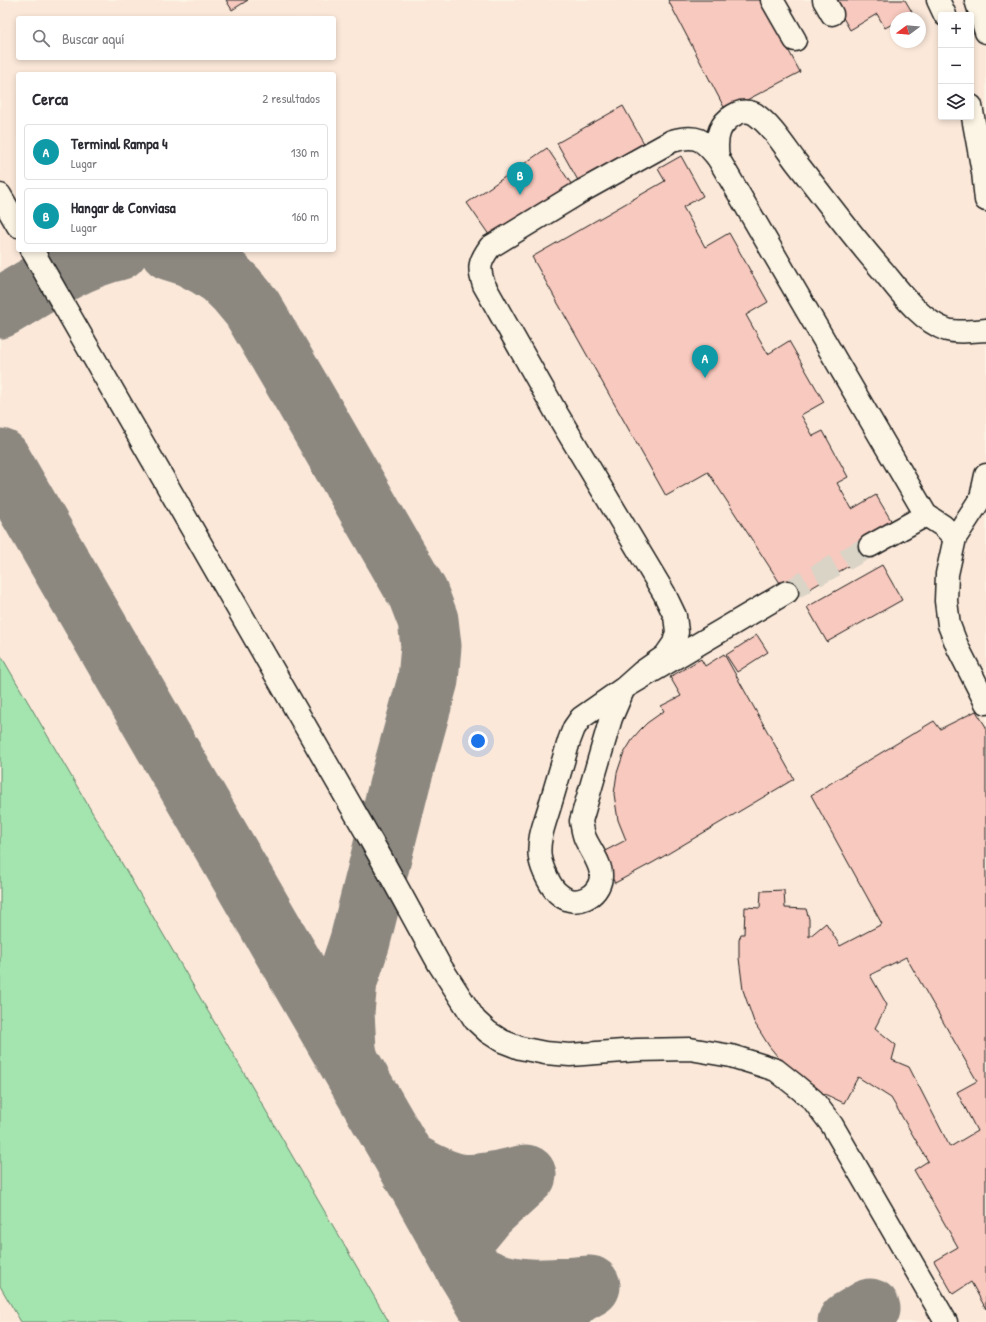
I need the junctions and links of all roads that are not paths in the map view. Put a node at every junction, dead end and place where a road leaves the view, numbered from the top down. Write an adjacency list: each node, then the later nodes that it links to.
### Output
1 (772, 0): 6 (lane)
2 (938, 0): 4 (lane)
3 (980, 7): 5 (lane)
4 (944, 12)
5 (986, 32)
6 (795, 40)
7 (974, 120): 10 (lane)
8 (718, 158): 13 (lane); 15 (lane); 19 (lane)
9 (0, 195): 11 (lane)
10 (986, 200)
11 (16, 223)
12 (33, 252): 21 (lane)
13 (986, 330)
14 (986, 475): 16 (lane)
15 (926, 515): 16 (lane); 17 (lane)
16 (955, 538): 20 (lane)
17 (870, 546)
18 (786, 592): 19 (lane)
19 (624, 688): 19 (lane)
20 (986, 702)
21 (946, 1322)

